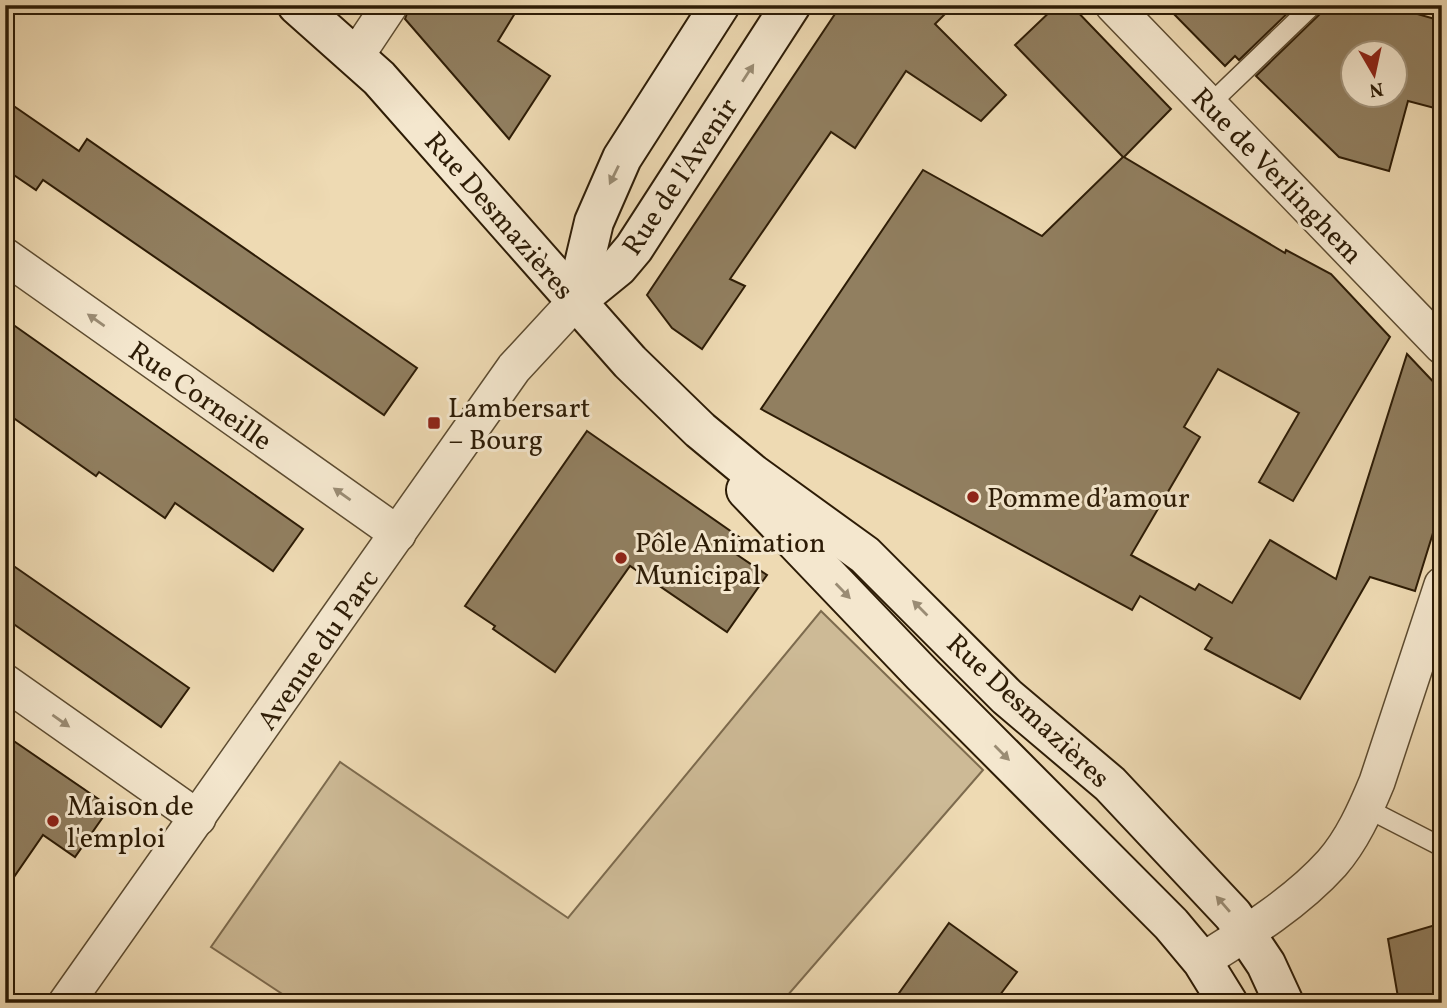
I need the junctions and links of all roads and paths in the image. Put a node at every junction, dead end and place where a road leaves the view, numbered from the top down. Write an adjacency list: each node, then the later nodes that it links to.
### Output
1 (296, 5): 7 (street, Rue Desmazières)
2 (390, 5): 7 (street)
3 (720, 5): 10 (street, Rue de l'Avenir, one-way to 10)
4 (791, 5): 10 (street, Rue de l'Avenir, one-way to 4)
5 (1113, 5): 8 (street, Rue de Verlinghem)
6 (1313, 5): 8 (lane)
7 (356, 56): 10 (street, Rue Desmazières)
8 (1210, 104): 11 (street, Rue de Verlinghem)
9 (5, 256): 13 (street, Rue Corneille, one-way to 9)
10 (575, 302): 12 (street, Rue Desmazières); 13 (street, Avenue du Parc)
11 (1442, 346)
12 (700, 430): 19 (street, Rue Desmazières, one-way to 12); 20 (street, Rue Desmazières, one-way to 20)
13 (398, 534): 17 (street, Avenue du Parc)
14 (1442, 584): 16 (street)
15 (5, 682): 17 (street, one-way to 17)
16 (1366, 808): 18 (lane); 19 (street)
17 (198, 818): 21 (street, Avenue du Parc)
18 (1442, 847)
19 (1247, 933): 20 (street); 23 (street, Rue Desmazières)
20 (1202, 961): 22 (street, Rue Desmazières)
21 (66, 1003)
22 (1228, 1003)
23 (1284, 1003)

